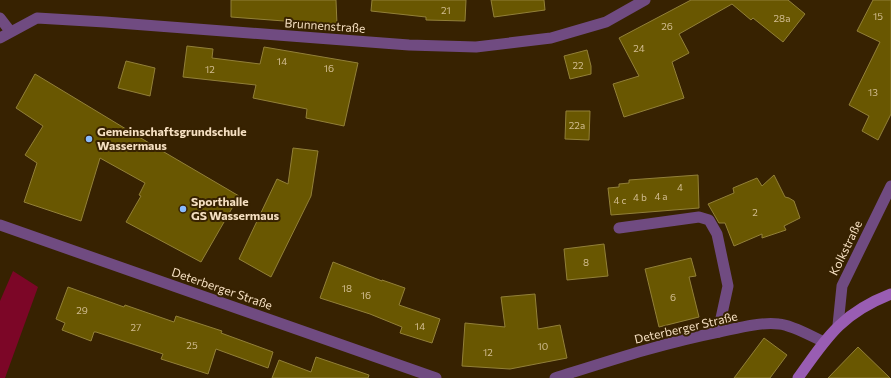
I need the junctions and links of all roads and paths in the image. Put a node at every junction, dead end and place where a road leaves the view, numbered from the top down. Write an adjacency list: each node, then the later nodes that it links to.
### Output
1 (645, 0): 3 (street, Brunnenstraße)
2 (0, 18): 3 (street)
3 (10, 31): 4 (street, Brunnenstraße)
4 (0, 38)
5 (891, 186): 9 (street, Kolkstraße)
6 (0, 225): 12 (street, Deterberger Straße)
7 (620, 228): 10 (street)
8 (891, 294): 9 (main road)
9 (838, 325): 11 (main road)
10 (718, 332): 11 (street, Deterberger Straße); 13 (street, Deterberger Straße)
11 (824, 342): 14 (main road)
12 (436, 378)
13 (555, 378)
14 (798, 378)

